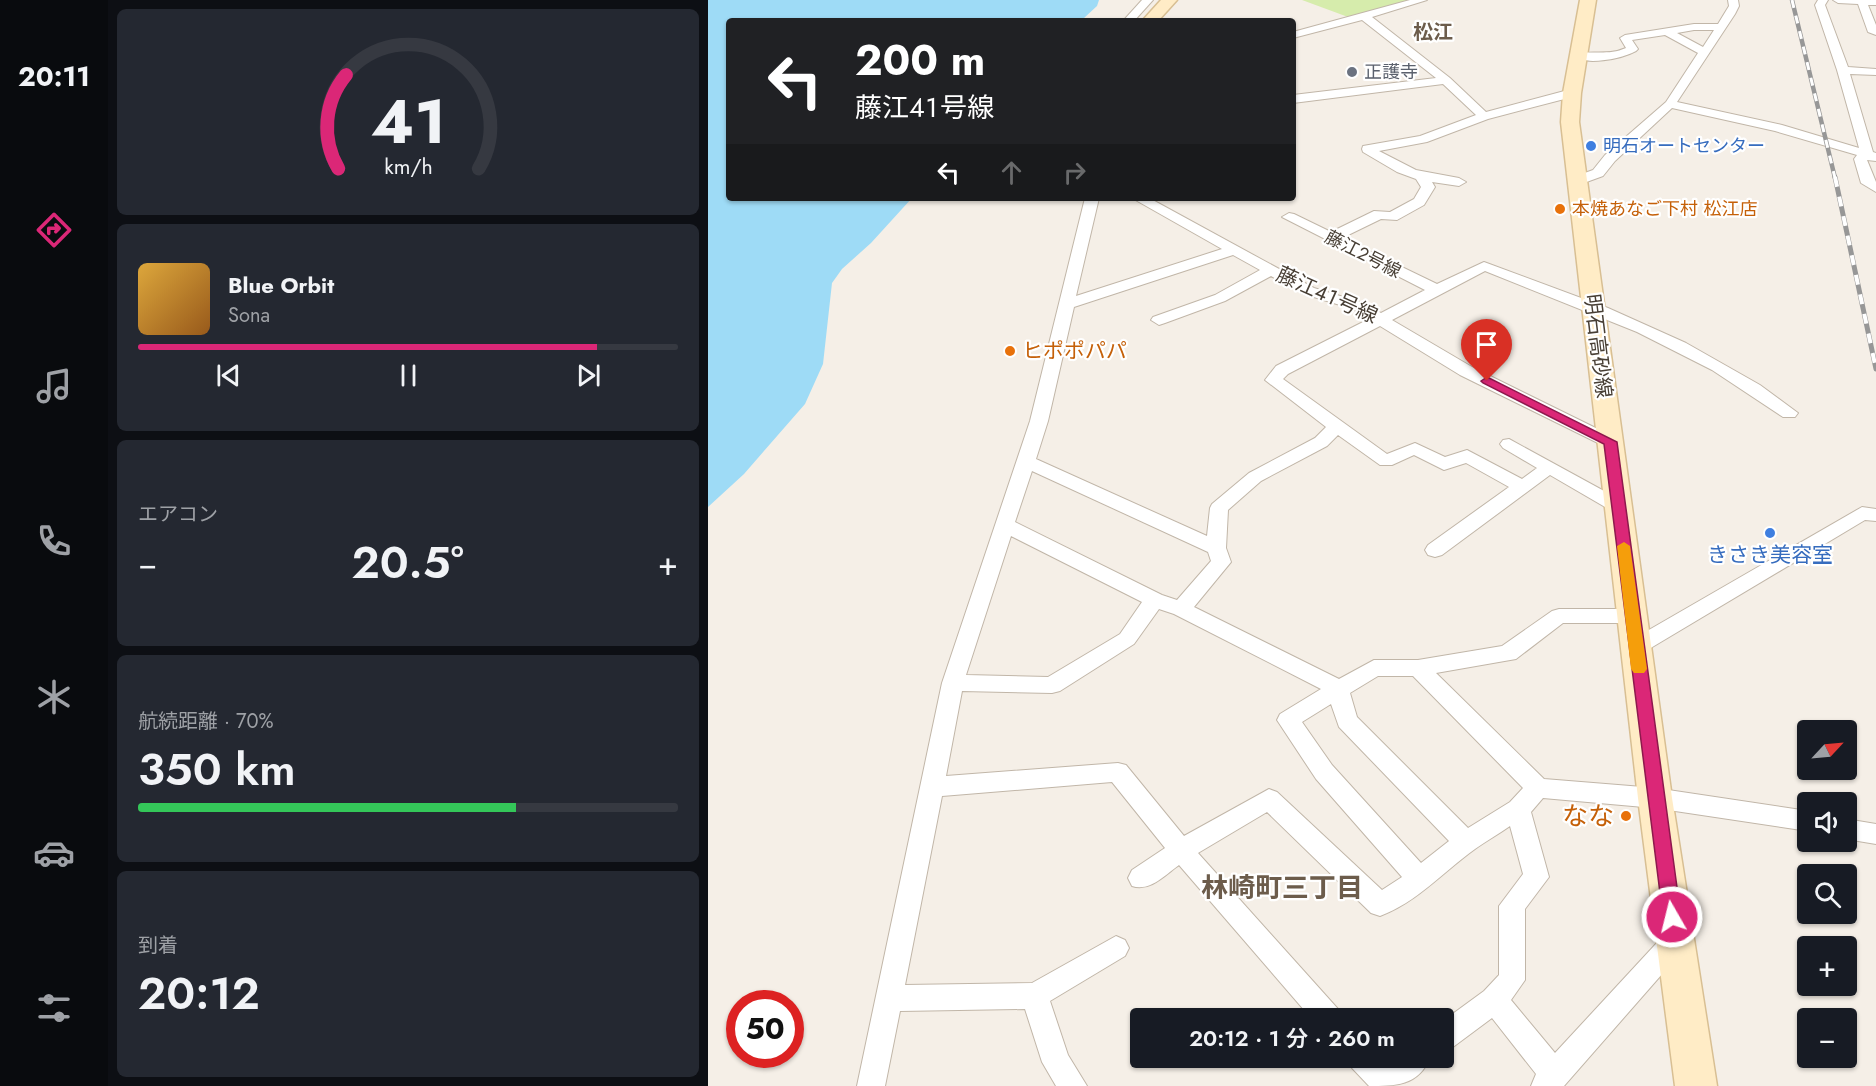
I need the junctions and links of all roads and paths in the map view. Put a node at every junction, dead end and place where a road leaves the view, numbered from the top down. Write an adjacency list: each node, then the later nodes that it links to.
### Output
1 (1148, 0): 11 (street)
2 (1169, 0): 12 (main road)
3 (1422, 0): 10 (street)
4 (1588, 0): 18 (main road, 明石高砂線)
5 (1733, 0): 13 (street)
6 (1823, 0): 19 (street)
7 (1838, 0): 8 (street)
8 (1862, 1): 9 (street); 15 (street)
9 (1876, 2)
10 (1364, 16): 16 (street); 21 (street)
11 (1131, 18)
12 (1153, 18)
13 (1721, 27): 14 (street); 17 (street)
14 (1666, 31): 17 (street); 18 (street)
15 (1873, 32)
16 (1296, 34)
17 (1706, 53): 24 (street)
18 (1578, 56): 22 (main road, 明石高砂線)
19 (1843, 70): 20 (street); 26 (street)
20 (1876, 72)
21 (1446, 80): 23 (street); 25 (street)
22 (1572, 93): 25 (street); 28 (main road, 明石高砂線)
23 (1296, 99)
24 (1670, 104): 26 (street); 28 (street)
25 (1484, 116): 27 (street)
26 (1871, 155): 30 (street)
27 (1422, 178): 29 (street); 34 (street)
28 (1576, 181): 39 (main road, 明石高砂線)
29 (1459, 182)
30 (1876, 188)
31 (1091, 201): 38 (street)
32 (1145, 201): 35 (street, 藤江４１号線)
33 (1289, 216): 34 (street, 藤江２号線)
34 (1331, 238): 37 (street, 藤江２号線)
35 (1235, 250): 36 (street, 藤江４１号線); 38 (street)
36 (1271, 270): 40 (street); 41 (street, 藤江４１号線)
37 (1438, 291): 39 (street); 41 (street)
38 (1067, 304): 46 (street)
39 (1593, 307): 42 (street); 44 (main road, 明石高砂線)
40 (1158, 320)
41 (1383, 320): 43 (street); 44 (street, 藤江４１号線)
42 (1789, 413)
43 (1337, 426): 48 (street); 52 (street)
44 (1610, 442): 49 (main road, 明石高砂線)
45 (1509, 444): 47 (street)
46 (1026, 461): 51 (street); 52 (street)
47 (1550, 467): 48 (street); 49 (street)
48 (1523, 487): 53 (street)
49 (1619, 507): 56 (main road, 明石高砂線)
50 (1876, 515): 57 (street)
51 (1005, 525): 54 (street); 59 (street)
52 (1216, 548): 55 (street)
53 (1435, 550)
54 (1155, 600): 55 (street); 59 (street)
55 (1181, 609): 60 (street)
56 (1632, 616): 57 (main road, 明石高砂線); 58 (street)
57 (1636, 647): 63 (main road, 明石高砂線)
58 (1418, 668): 60 (street); 62 (street)
59 (953, 683): 61 (street)
60 (1338, 688): 68 (street); 71 (street)
61 (932, 787): 69 (street); 75 (street)
62 (1538, 788): 63 (street); 64 (street)
63 (1655, 798): 65 (street); 72 (main road, 明石高砂線)
64 (1518, 809): 68 (street); 76 (street)
65 (1797, 819)
66 (1857, 830): 67 (street)
67 (1876, 834)
68 (1466, 842): 71 (street)
69 (1181, 850): 70 (street); 71 (street); 77 (street)
70 (1141, 878)
71 (1420, 879)
72 (1675, 941): 81 (street); 84 (main road, 明石高砂線)
73 (1116, 948): 74 (street)
74 (1035, 996): 75 (street); 83 (street)
75 (889, 998): 82 (street)
76 (1494, 1000): 78 (street); 81 (street)
77 (1319, 1008)
78 (1454, 1030)
79 (1371, 1068): 80 (street)
80 (1403, 1068)
81 (1550, 1080)
82 (871, 1086)
83 (1073, 1086)
84 (1696, 1086)

